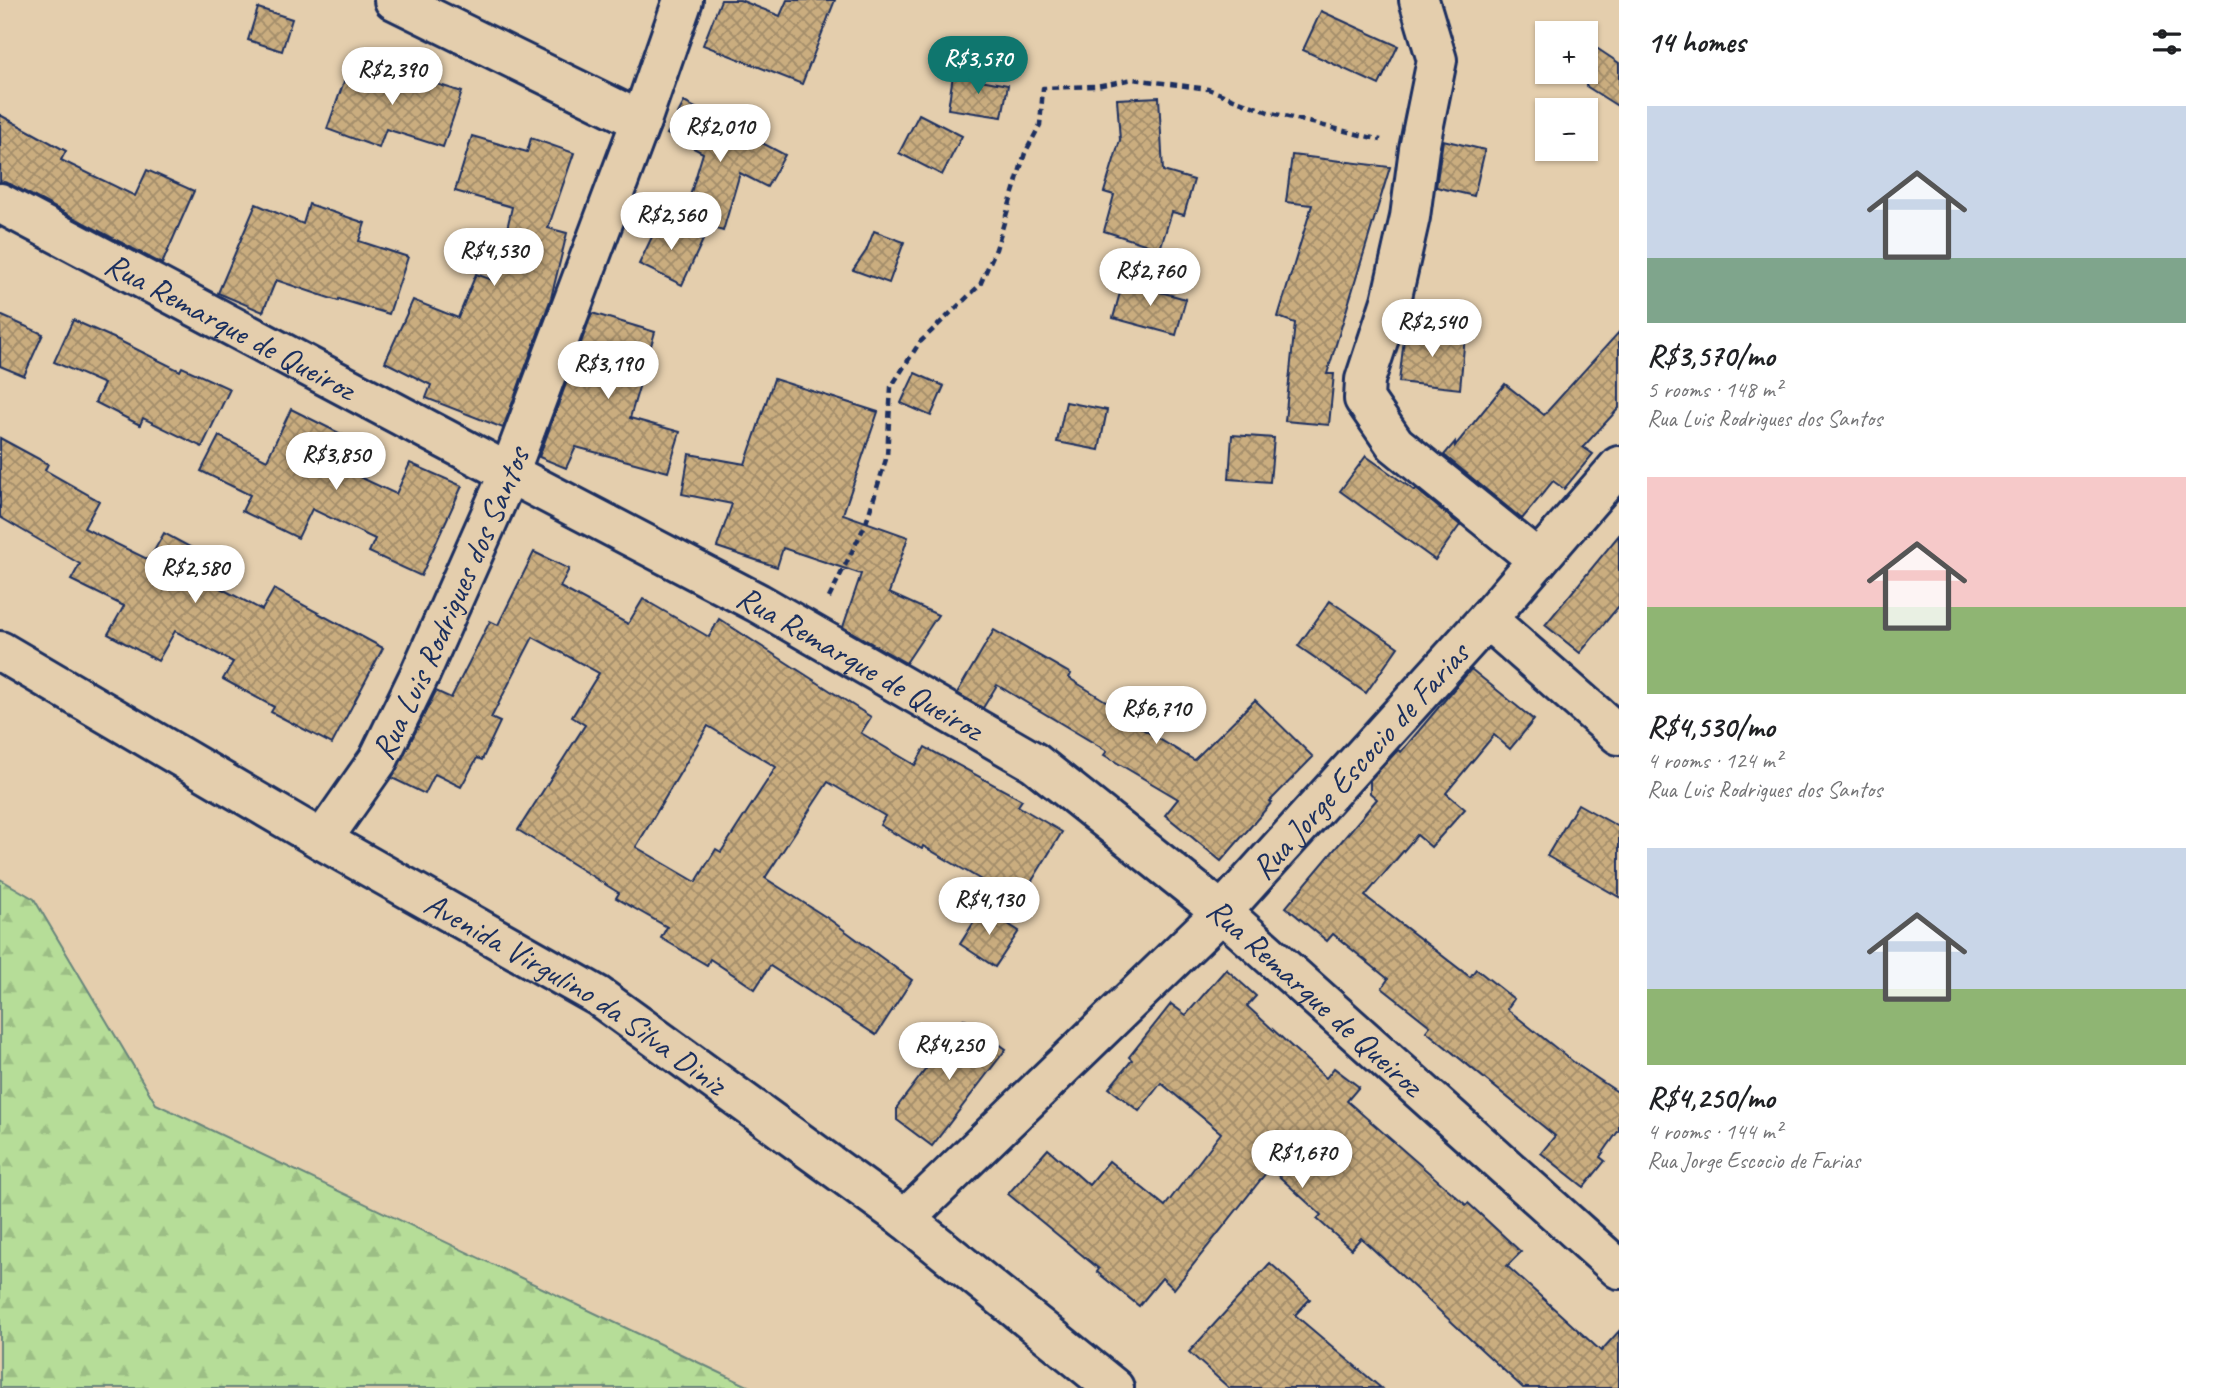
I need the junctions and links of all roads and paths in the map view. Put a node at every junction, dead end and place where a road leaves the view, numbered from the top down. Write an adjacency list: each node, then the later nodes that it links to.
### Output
1 (394, 0): 4 (street)
2 (683, 0): 4 (street, Rua Luis Rodrigues dos Santos)
3 (1419, 0): 5 (street)
4 (641, 121): 8 (street, Rua Luis Rodrigues dos Santos)
5 (1419, 149): 9 (street); 11 (path)
6 (0, 203): 8 (street, Rua Remarque de Queiroz)
7 (1619, 466): 9 (street, Rua Jorge Escocio de Farias)
8 (509, 473): 11 (street, Rua Remarque de Queiroz); 14 (street, Rua Luis Rodrigues dos Santos)
9 (1538, 559): 10 (street, Rua Jorge Escocio de Farias)
10 (1488, 619): 13 (street); 15 (street, Rua Jorge Escocio de Farias)
11 (808, 632): 15 (street, Rua Remarque de Queiroz)
12 (0, 651): 14 (street, Avenida Virgulino da Silva Diniz)
13 (1619, 736)
14 (322, 840): 16 (street, Avenida Virgulino da Silva Diniz)
15 (1222, 912): 16 (street, Rua Jorge Escocio de Farias); 17 (street, Rua Remarque de Queiroz)
16 (905, 1219): 18 (street, Avenida Virgulino da Silva Diniz)
17 (1619, 1269)
18 (1114, 1388)

